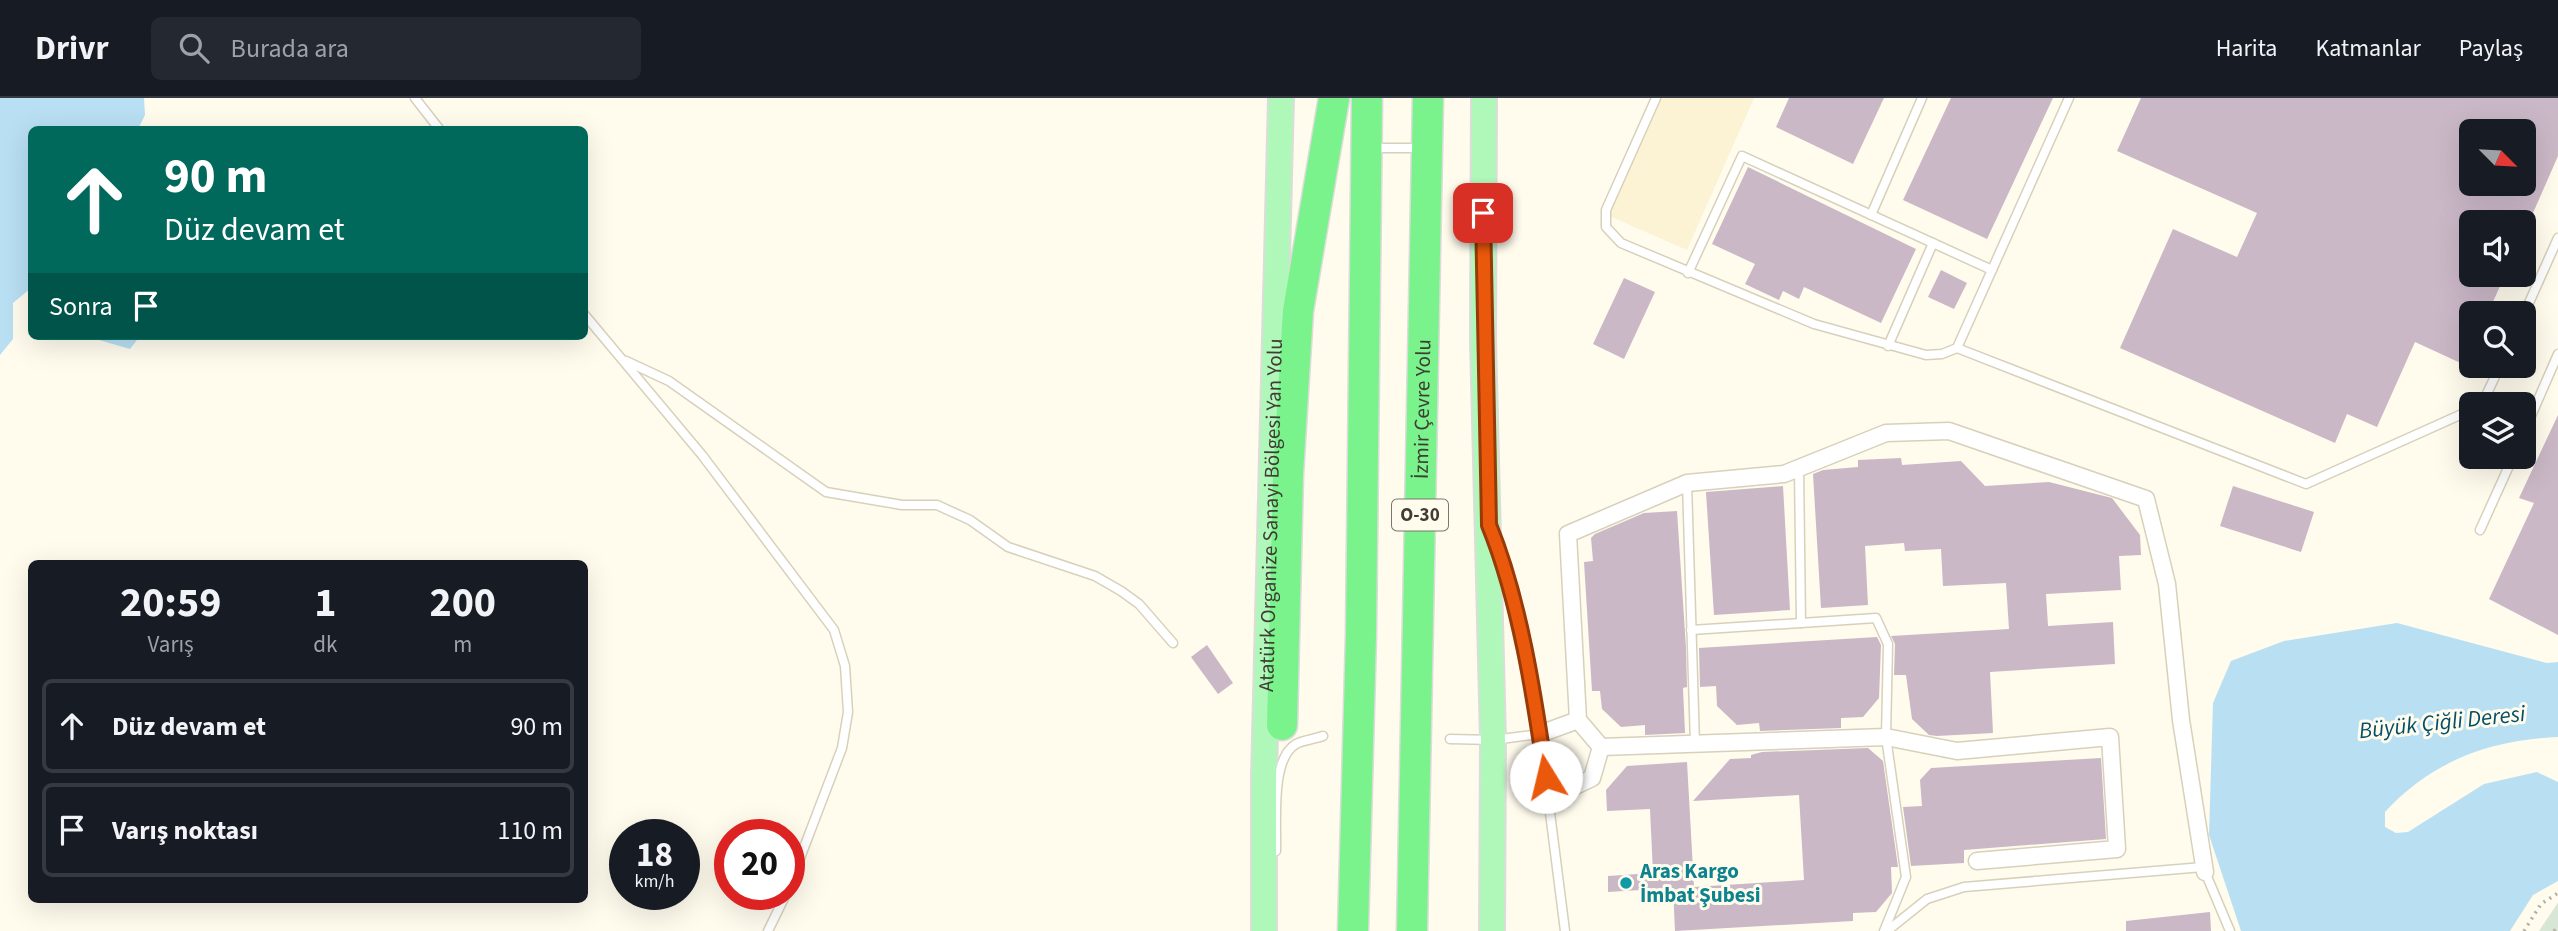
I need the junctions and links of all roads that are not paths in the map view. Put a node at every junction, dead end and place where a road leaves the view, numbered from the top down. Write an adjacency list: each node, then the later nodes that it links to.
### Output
1 (415, 98): 10 (lane)
2 (1281, 98): 50 (main road, Atatürk Organize Sanayi Bölgesi Yan Yolu)
3 (1334, 98): 35 (highway)
4 (1367, 98): 11 (highway, O-30)
5 (1428, 98): 12 (highway, İzmir Çevre Yolu / O-30)
6 (1484, 98): 29 (main road)
7 (1656, 98): 17 (lane)
8 (1922, 98): 13 (lane)
9 (2069, 98): 16 (lane)
10 (437, 126)
11 (1365, 148): 12 (lane); 51 (highway, O-30)
12 (1426, 148): 52 (highway, İzmir Çevre Yolu / O-30)
13 (1871, 215): 15 (lane); 17 (lane)
14 (2558, 239): 18 (lane)
15 (1933, 243): 16 (lane); 20 (lane)
16 (1992, 270): 21 (lane)
17 (1688, 273): 20 (lane)
18 (2530, 301)
19 (588, 319): 23 (lane)
20 (1888, 346): 21 (lane)
21 (1957, 348): 25 (lane)
22 (2558, 354): 24 (lane)
23 (622, 359): 33 (lane); 44 (lane)
24 (2536, 404)
25 (2459, 415)
26 (1799, 468): 28 (street); 31 (lane); 47 (street)
27 (2507, 469): 30 (lane)
28 (1687, 484): 32 (lane); 34 (street)
29 (1489, 525): 36 (lane); 40 (main road)
30 (2480, 530)
31 (1801, 622): 32 (lane); 38 (lane)
32 (1691, 630): 41 (lane)
33 (1173, 643)
34 (1578, 720): 36 (street); 42 (street)
35 (1282, 725)
36 (1540, 734): 40 (lane); 43 (lane)
37 (1323, 736): 46 (lane)
38 (1886, 737): 41 (street); 45 (street); 55 (lane)
39 (1450, 739): 40 (lane)
40 (1493, 740): 53 (main road)
41 (1695, 744): 42 (street)
42 (1601, 747): 43 (street)
43 (1550, 798): 54 (lane)
44 (805, 843)
45 (1977, 862)
46 (1276, 865)
47 (2205, 872): 55 (lane); 56 (lane)
48 (778, 910): 49 (lane)
49 (768, 931)
50 (1264, 931)
51 (1353, 931)
52 (1412, 931)
53 (1492, 931)
54 (1565, 931)
55 (1885, 931)
56 (2230, 931)

